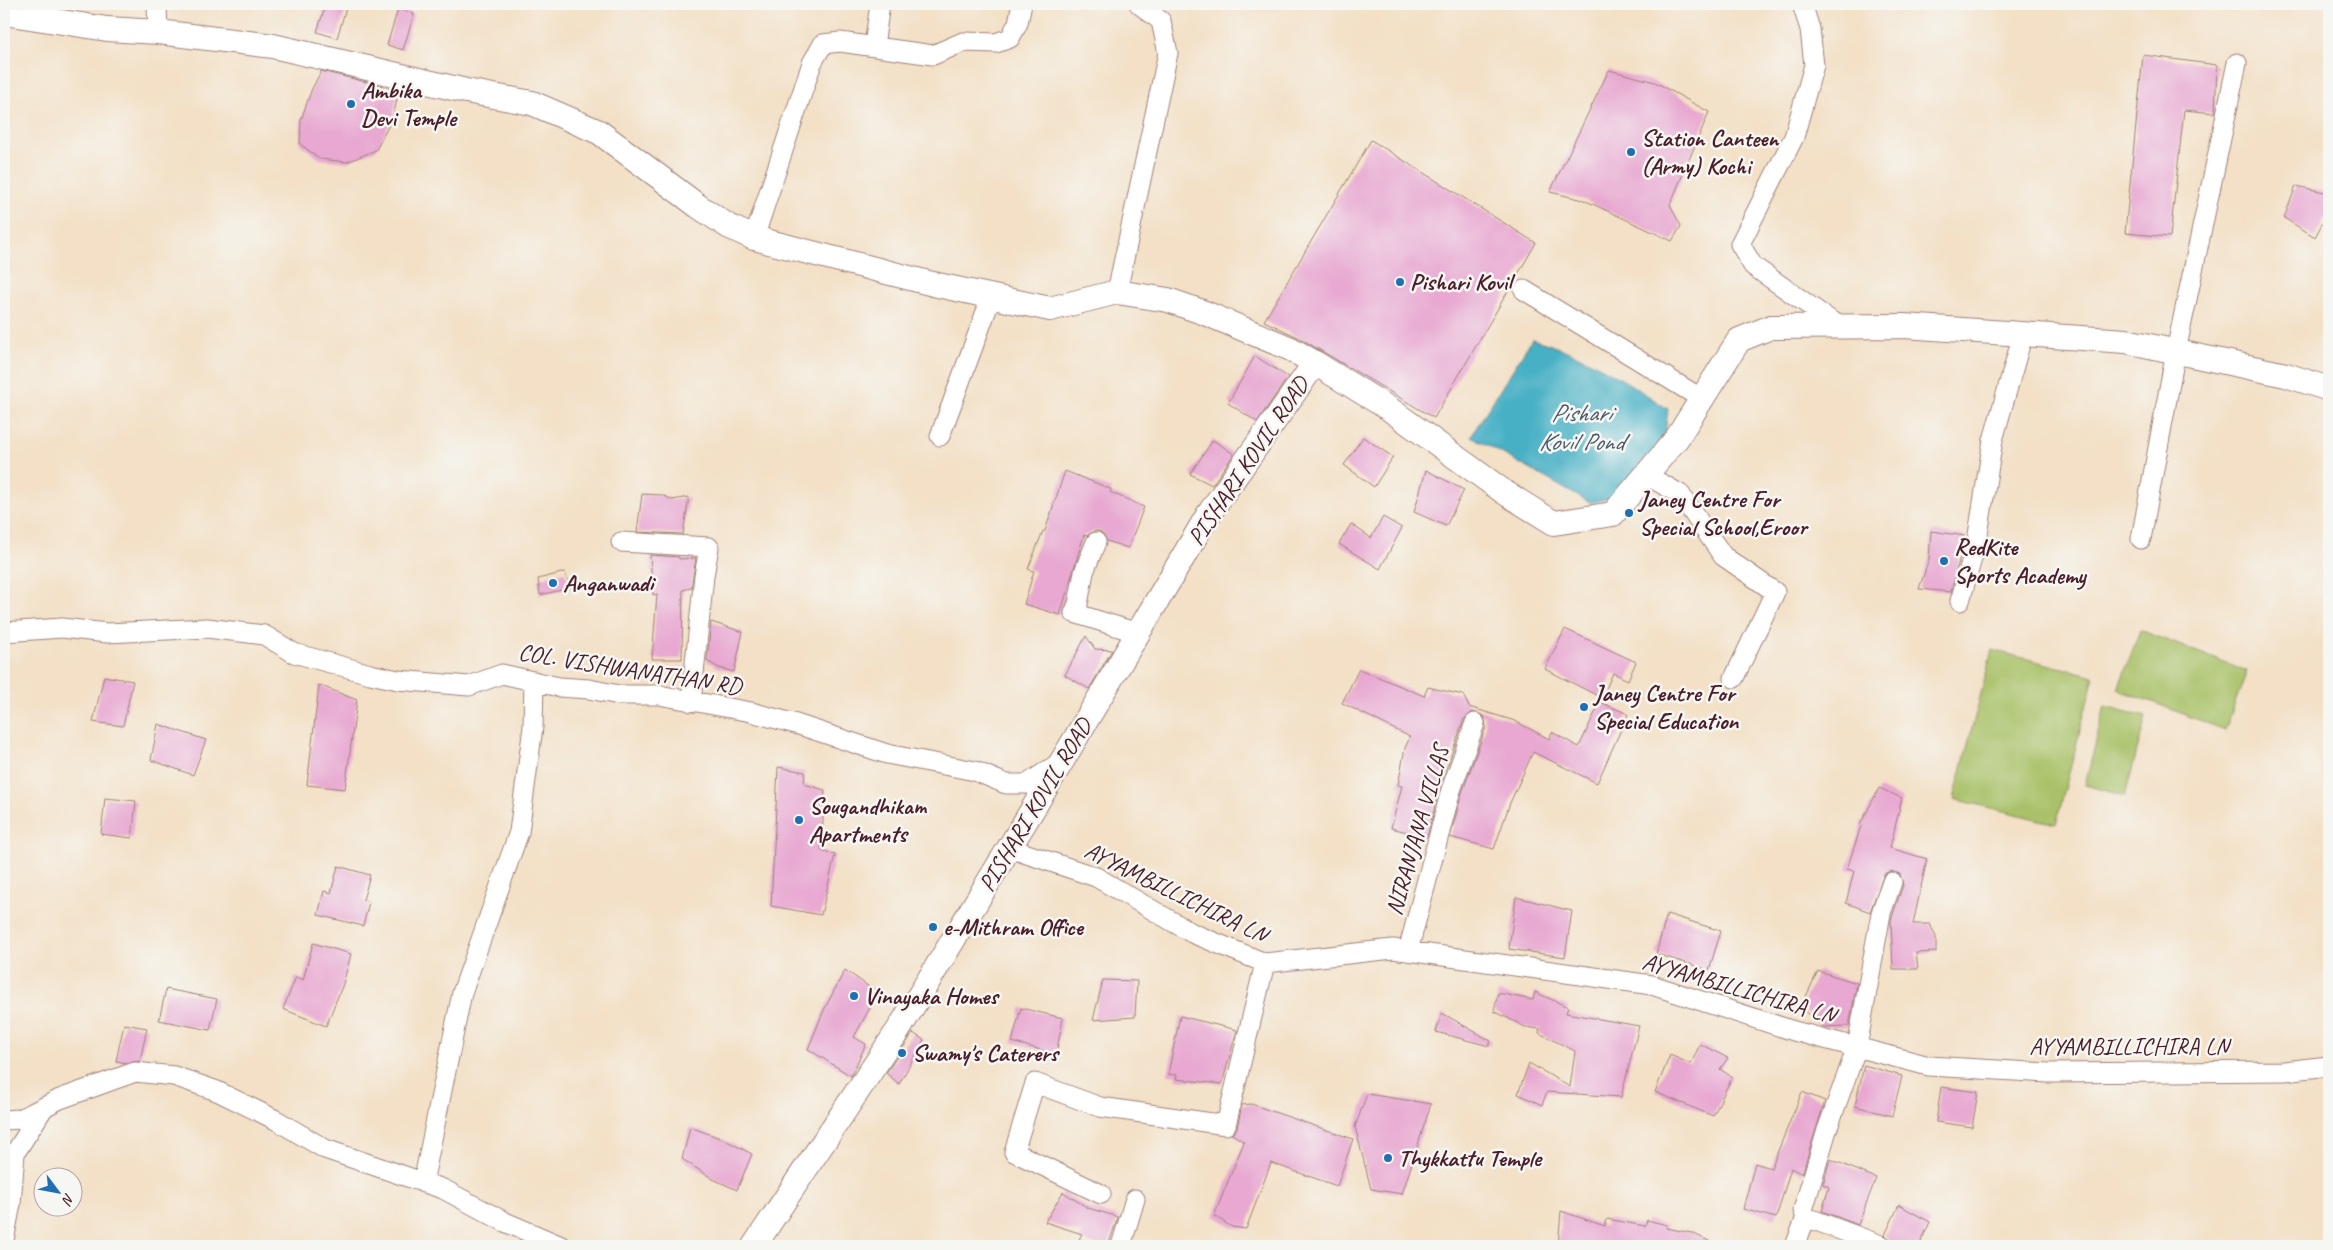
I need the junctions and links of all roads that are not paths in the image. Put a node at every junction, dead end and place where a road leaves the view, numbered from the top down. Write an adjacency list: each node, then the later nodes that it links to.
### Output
1 (158, 4): 8 (street)
2 (880, 4): 9 (street)
3 (1022, 4): 9 (street)
4 (1139, 4): 13 (street)
5 (1802, 4): 15 (street)
6 (33, 11): 7 (street); 8 (street)
7 (4, 13)
8 (158, 32): 11 (street)
9 (874, 46): 11 (street)
10 (2237, 63): 17 (street)
11 (754, 238): 14 (street)
12 (1524, 290): 20 (street)
13 (1118, 292): 14 (street); 18 (street)
14 (991, 298): 21 (street)
15 (1840, 327): 16 (street); 20 (street)
16 (2023, 334): 17 (street); 26 (street)
17 (2176, 351): 19 (street); 23 (street)
18 (1315, 363): 22 (street); 28 (street, PISHARI KOVIL ROAD)
19 (2328, 386)
20 (1702, 399): 22 (street)
21 (940, 436)
22 (1646, 475): 29 (street)
23 (2141, 539)
24 (620, 542): 31 (street)
25 (1096, 542): 28 (street)
26 (1960, 601)
27 (4, 632): 30 (street, COL. VISHWANATHAN RD)
28 (1138, 633): 33 (street, PISHARI KOVIL ROAD)
29 (1734, 678)
30 (534, 681): 31 (street, COL. VISHWANATHAN RD); 42 (street)
31 (692, 702): 33 (street, COL. VISHWANATHAN RD)
32 (1476, 723): 36 (street, NIRANJANA VILLAS)
33 (1062, 761): 34 (street, PISHARI KOVIL ROAD)
34 (1009, 848): 37 (street, AYYAMBILLICHIRA LN); 48 (street, PISHARI KOVIL ROAD)
35 (1892, 882): 38 (street)
36 (1408, 951): 37 (street, AYYAMBILLICHIRA LN); 38 (street, AYYAMBILLICHIRA LN)
37 (1265, 963): 43 (street)
38 (1857, 1047): 39 (street, AYYAMBILLICHIRA LN); 45 (street)
39 (2329, 1066)
40 (43, 1109): 41 (street); 42 (street); 46 (street)
41 (4, 1120)
42 (424, 1183): 47 (street)
43 (1101, 1194)
44 (1135, 1199): 49 (street)
45 (1806, 1217): 50 (street); 51 (street)
46 (4, 1240)
47 (562, 1246)
48 (754, 1246)
49 (1121, 1246)
50 (1795, 1246)
51 (1883, 1246)

